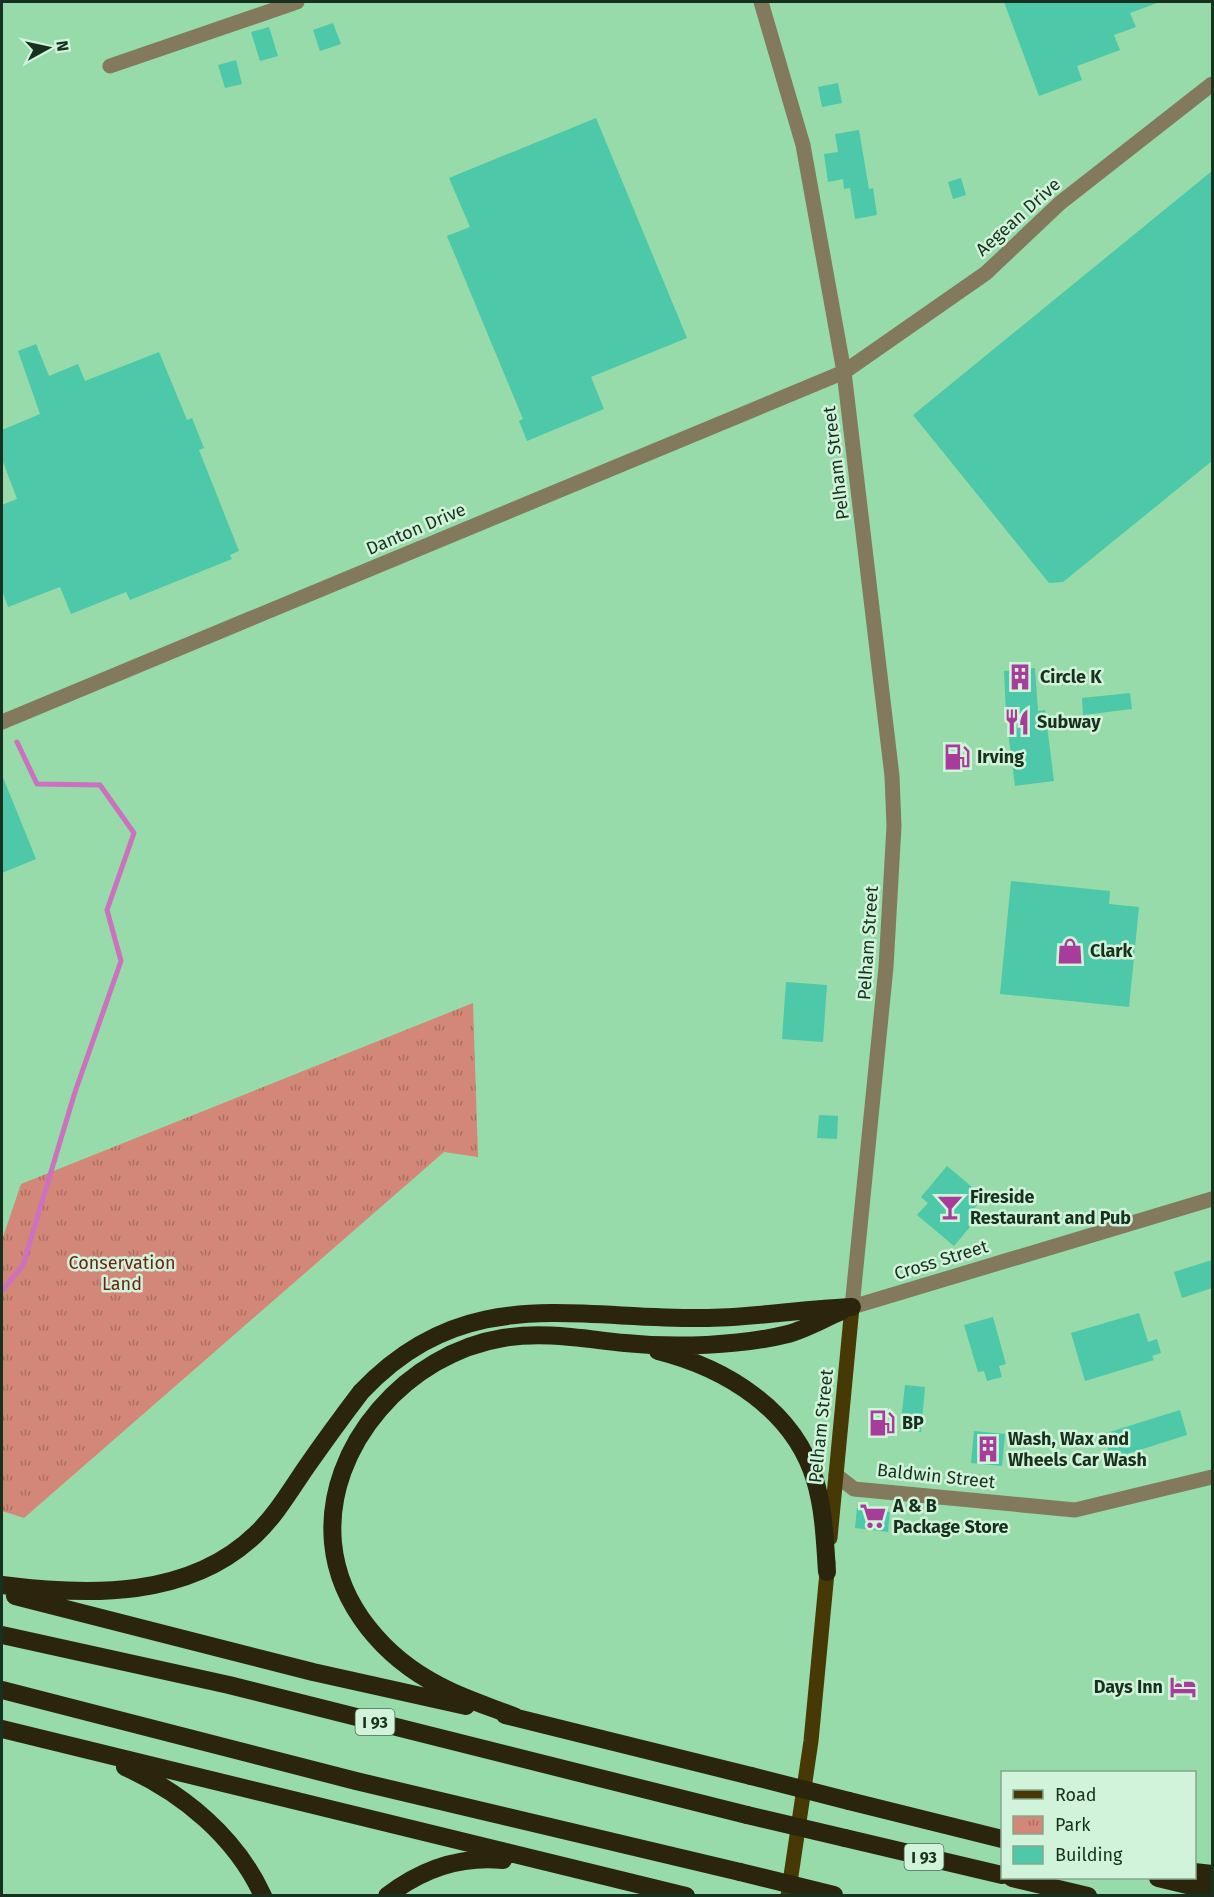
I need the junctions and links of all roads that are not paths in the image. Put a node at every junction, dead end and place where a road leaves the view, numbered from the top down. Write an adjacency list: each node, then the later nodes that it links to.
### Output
1 (297, 2): 3 (street)
2 (761, 2): 5 (street, Pelham Street)
3 (110, 66)
4 (1212, 84): 5 (street, Aegean Drive)
5 (844, 372): 6 (street, Danton Drive); 8 (street, Pelham Street)
6 (2, 722)
7 (1212, 1199): 8 (street, Cross Street)
8 (852, 1307): 9 (highway); 10 (main road, Pelham Street); 13 (highway)
9 (627, 1343): 12 (highway); 17 (highway)
10 (836, 1475): 11 (street, Baldwin Street); 12 (main road, Pelham Street)
11 (1212, 1478)
12 (827, 1572): 32 (main road, Pelham Street)
13 (2, 1585)
14 (2, 1593): 17 (highway)
15 (2, 1635): 23 (highway, I 93, bridge)
16 (2, 1690): 28 (highway, bridge)
17 (516, 1717): 20 (highway, bridge)
18 (2, 1728): 19 (highway)
19 (85, 1749): 24 (highway); 29 (highway)
20 (1001, 1839)
21 (1196, 1872): 22 (highway)
22 (1212, 1874)
23 (1001, 1875)
24 (611, 1878): 30 (highway); 31 (highway)
25 (1016, 1879): 33 (highway)
26 (1162, 1879): 27 (highway)
27 (1212, 1891)
28 (836, 1895)
29 (263, 1896)
30 (387, 1896)
31 (686, 1896)
32 (788, 1896)
33 (1088, 1896)

